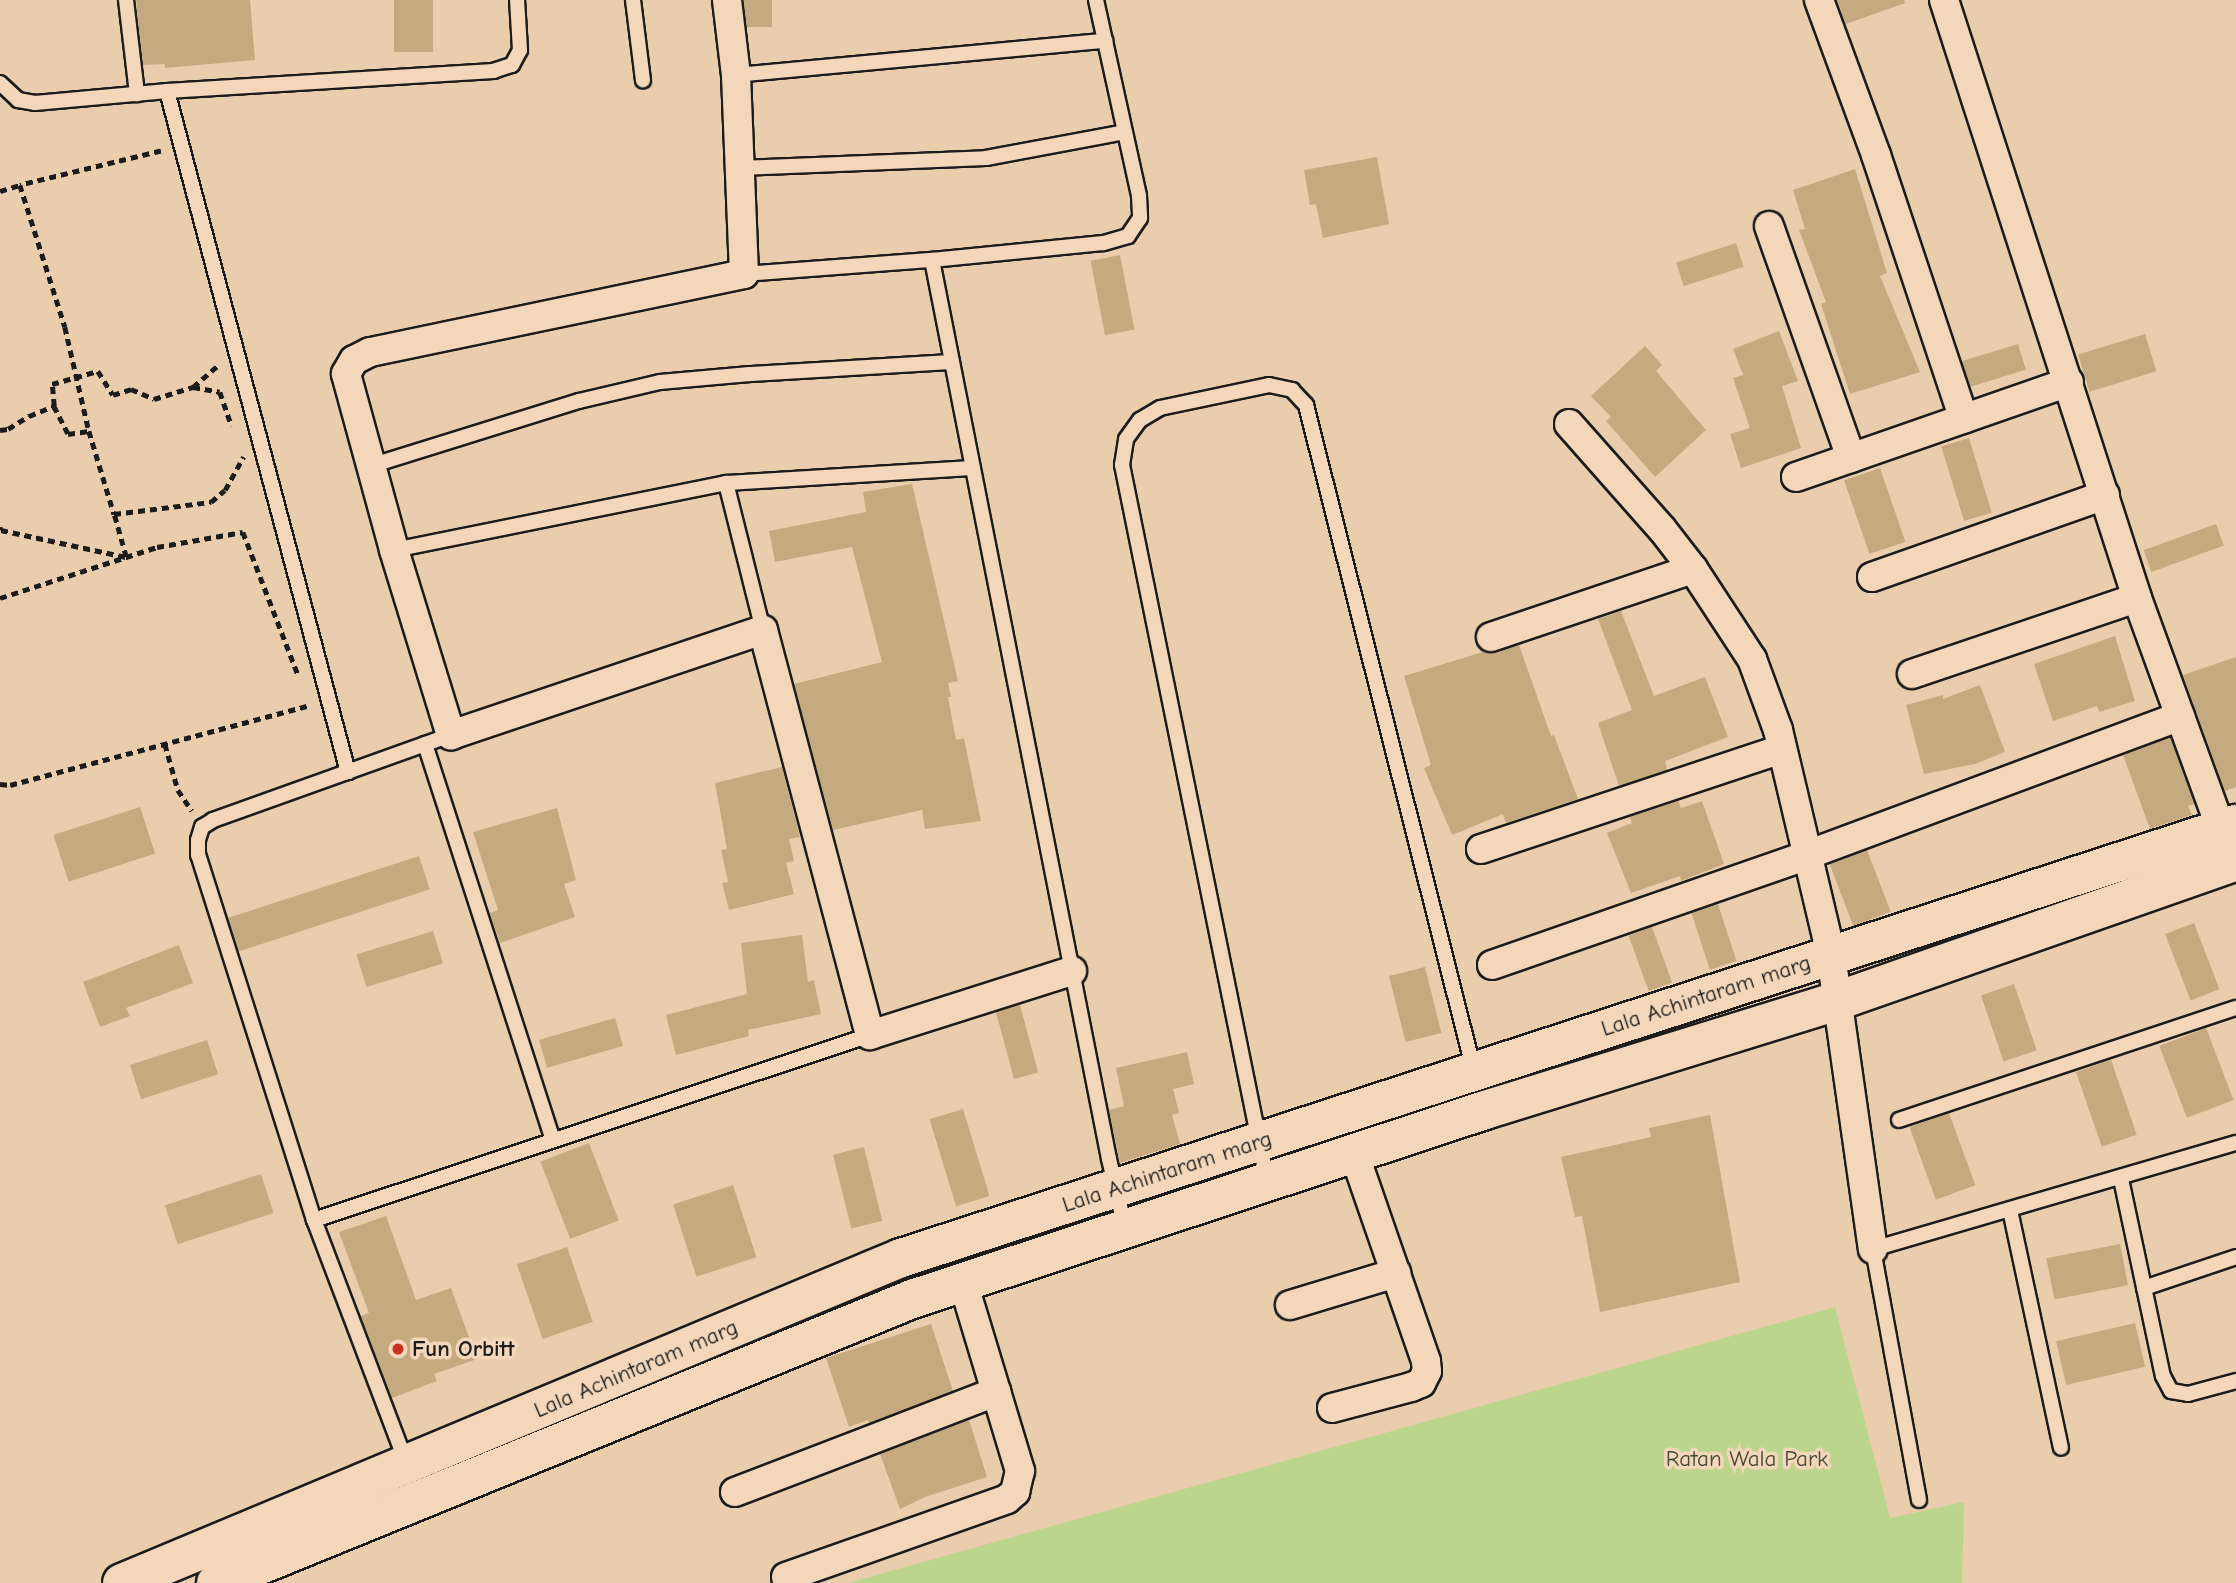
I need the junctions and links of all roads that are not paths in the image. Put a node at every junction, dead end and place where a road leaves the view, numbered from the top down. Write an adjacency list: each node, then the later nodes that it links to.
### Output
1 (125, 0): 13 (lane)
2 (517, 0): 12 (lane)
3 (633, 0): 10 (lane)
4 (727, 0): 9 (street)
5 (1096, 0): 8 (lane)
6 (1819, 0): 21 (street)
7 (1944, 0): 20 (street)
8 (1105, 41): 9 (lane); 14 (lane)
9 (736, 75): 15 (street)
10 (643, 80)
11 (0, 83): 13 (lane)
12 (167, 91): 13 (lane); 40 (lane)
13 (137, 94)
14 (1125, 132): 15 (lane); 17 (lane)
15 (740, 169): 18 (street)
16 (1769, 226): 23 (street)
17 (932, 260): 18 (lane); 19 (lane)
18 (744, 274): 24 (street)
19 (952, 362): 24 (lane); 25 (lane)
20 (2069, 382): 21 (street); 28 (street)
21 (1964, 419): 23 (street)
22 (1569, 424): 30 (street)
23 (1851, 458): 26 (street)
24 (370, 466): 29 (street)
25 (973, 468): 27 (lane); 46 (lane)
26 (1796, 477)
27 (726, 483): 29 (lane); 33 (lane)
28 (2105, 495): 31 (street); 32 (street)
29 (394, 551): 37 (street)
30 (1693, 569): 34 (street); 39 (street)
31 (1872, 578)
32 (2137, 598): 35 (street); 36 (street)
33 (763, 630): 37 (street); 49 (street)
34 (1491, 638)
35 (1912, 674)
36 (2180, 716): 41 (street); 43 (street)
37 (451, 735): 38 (lane)
38 (425, 744): 40 (lane); 52 (lane)
39 (1782, 749): 42 (street); 43 (street)
40 (348, 772): 60 (lane)
41 (2232, 843): 44 (street, Lala Achintaram marg); 47 (street, Lala Achintaram marg)
42 (1480, 849)
43 (1807, 855): 44 (street); 45 (street)
44 (1830, 955): 47 (street); 50 (street, Lala Achintaram marg)
45 (1492, 965)
46 (1072, 971): 49 (street); 58 (lane)
47 (1837, 1001): 50 (street, Lala Achintaram marg); 62 (street)
48 (2236, 1007): 51 (lane)
49 (870, 1035): 52 (lane)
50 (1479, 1091): 53 (street, Lala Achintaram marg); 53 (lane); 55 (street, Lala Achintaram marg)
51 (1899, 1120)
52 (553, 1140): 60 (lane)
53 (1259, 1142): 57 (lane); 58 (street, Lala Achintaram marg)
54 (2236, 1143): 56 (lane)
55 (1354, 1153): 57 (street, Lala Achintaram marg); 64 (street)
56 (2121, 1178): 59 (lane); 66 (lane)
57 (1268, 1181): 61 (street, Lala Achintaram marg)
58 (1116, 1189): 61 (lane); 72 (street, Lala Achintaram marg)
59 (2010, 1210): 62 (lane); 71 (lane)
60 (314, 1220): 72 (lane)
61 (1125, 1228): 65 (street, Lala Achintaram marg)
62 (1873, 1249): 74 (lane)
63 (2236, 1257): 66 (lane)
64 (1396, 1272): 67 (street); 70 (street)
65 (963, 1282): 69 (street); 77 (street, Lala Achintaram marg)
66 (2144, 1288): 68 (lane)
67 (1290, 1305)
68 (2236, 1381)
69 (996, 1392): 73 (street); 75 (street)
70 (1332, 1408)
71 (2061, 1448)
72 (407, 1465): 76 (street, Lala Achintaram marg)
73 (735, 1492)
74 (1919, 1500)
75 (786, 1577)
76 (122, 1583)
77 (216, 1583)

